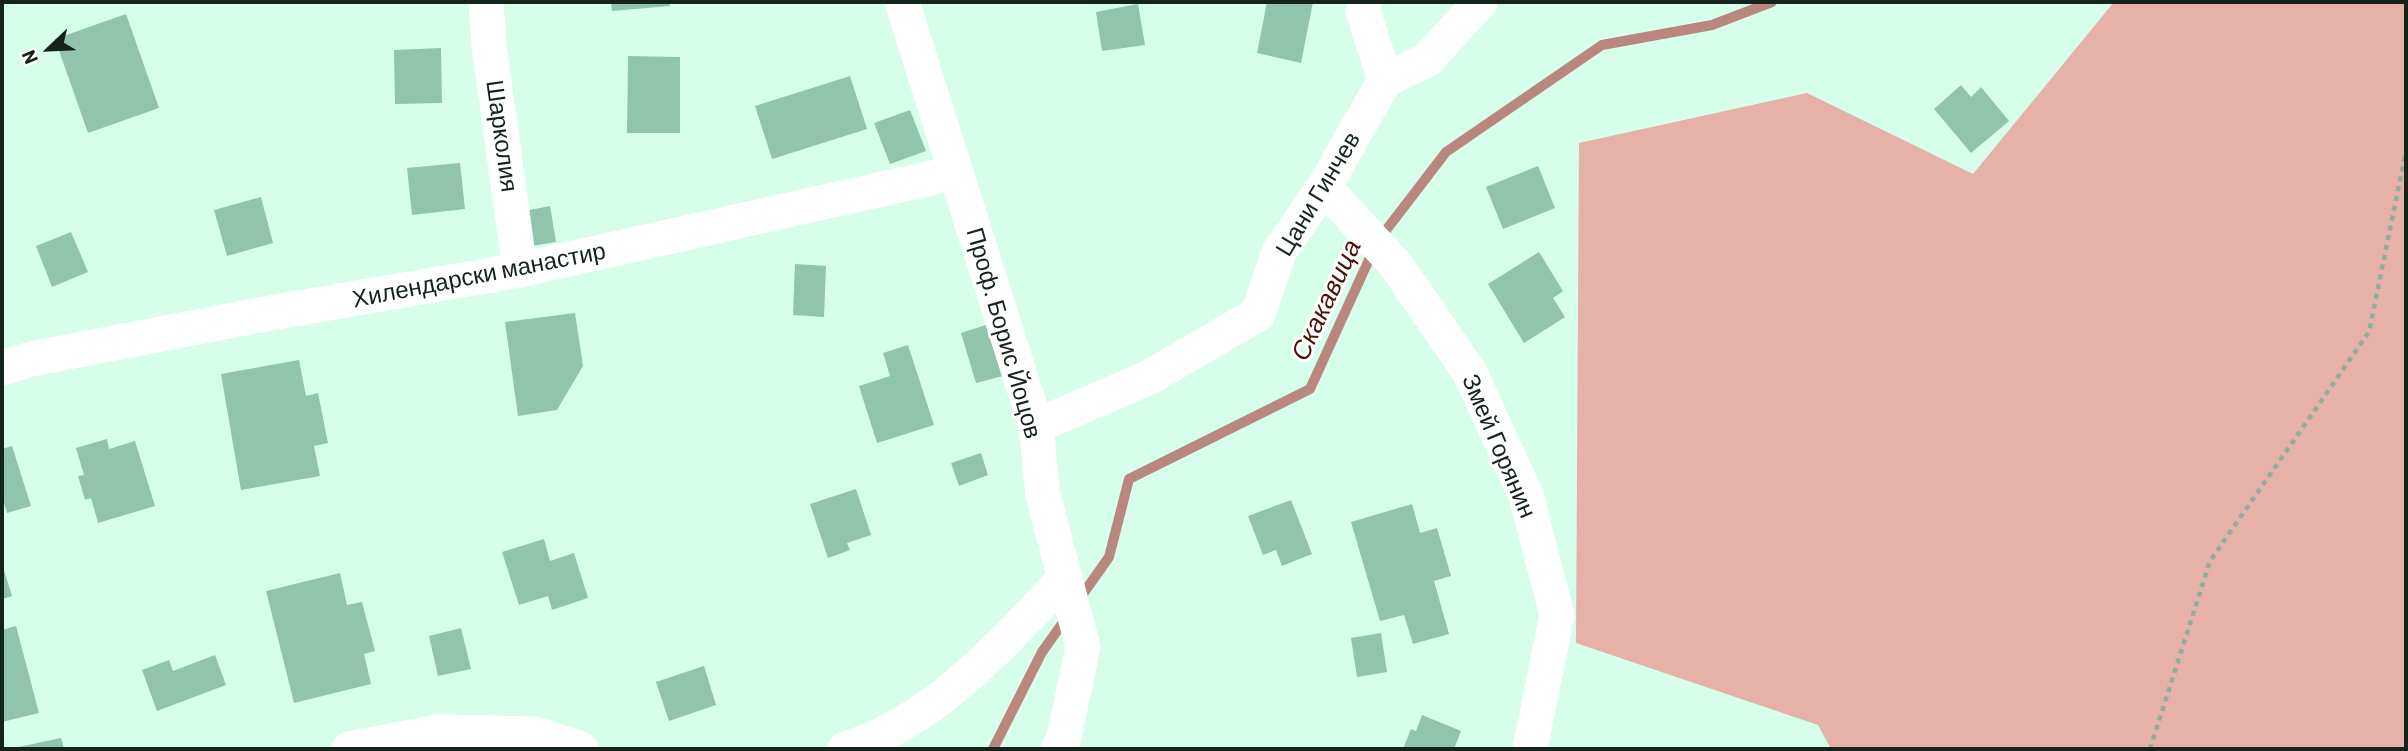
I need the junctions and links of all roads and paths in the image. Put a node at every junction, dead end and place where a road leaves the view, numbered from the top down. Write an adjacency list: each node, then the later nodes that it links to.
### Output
1 (486, 2): 9 (street, Шарколия)
2 (902, 2): 7 (street, Проф. Борис Йоцов)
3 (1364, 2): 5 (street)
4 (1480, 2): 5 (street)
5 (1385, 80): 8 (street, Цани Гинчев)
6 (2406, 151): 18 (path)
7 (954, 173): 9 (street, Хилендарски манастир); 11 (street, Проф. Борис Йоцов)
8 (1324, 187): 11 (street, Цани Гинчев); 17 (street, Змей Горянин)
9 (520, 270): 10 (street, Хилендарски манастир)
10 (2, 368)
11 (1036, 426): 12 (street, Проф. Борис Йоцов)
12 (1063, 580): 15 (street); 16 (street, Проф. Борис Йоцов)
13 (349, 749): 14 (street)
14 (581, 749)
15 (845, 749)
16 (1058, 749)
17 (1530, 749)
18 (2150, 749)

